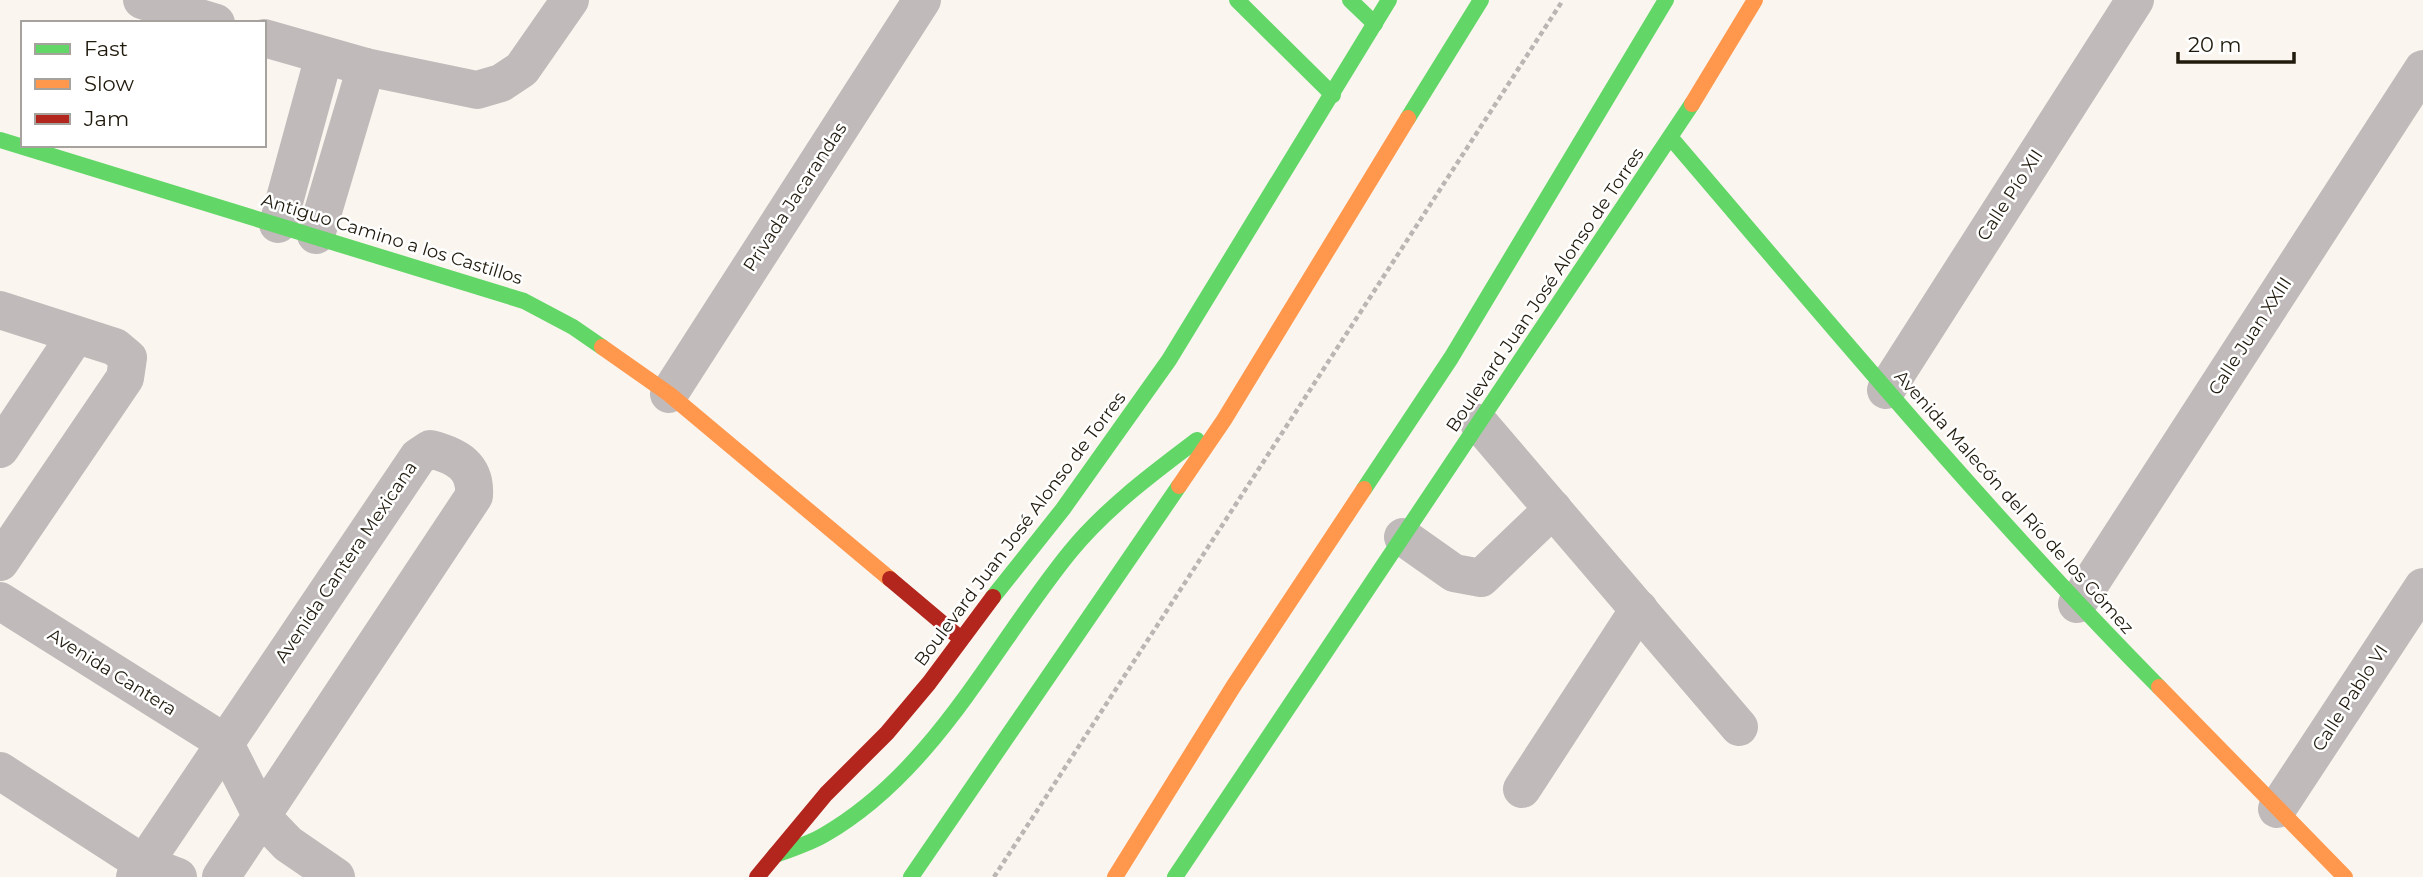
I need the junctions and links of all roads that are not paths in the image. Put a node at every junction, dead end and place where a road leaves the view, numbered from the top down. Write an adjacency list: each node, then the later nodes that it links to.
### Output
1 (142, 0): 11 (street)
2 (570, 0): 15 (street)
3 (922, 0): 27 (street, Privada Jacarandas)
4 (1237, 0): 17 (main road)
5 (1350, 0): 12 (main road)
6 (1389, 0): 12 (main road, Boulevard Juan José Alonso de Torres)
7 (1481, 0): 28 (main road)
8 (1666, 0): 51 (main road)
9 (1755, 0): 18 (main road, Boulevard Juan José Alonso de Torres)
10 (2135, 0): 26 (street, Calle Pío XII)
11 (210, 21)
12 (1375, 24): 17 (main road, Boulevard Juan José Alonso de Torres)
13 (266, 39): 14 (street)
14 (324, 56): 15 (street); 22 (street)
15 (366, 67): 23 (street)
16 (2423, 69): 36 (street, Calle Juan XXIII)
17 (1333, 95): 38 (main road, Boulevard Juan José Alonso de Torres)
18 (1671, 138): 26 (main road, Avenida Malecón del Río de los Gómez); 29 (main road, Boulevard Juan José Alonso de Torres)
19 (0, 140): 20 (main road, Antiguo Camino a los Castillos)
20 (21, 146)
21 (23, 147): 22 (main road, Antiguo Camino a los Castillos)
22 (278, 224): 23 (main road, Antiguo Camino a los Castillos)
23 (316, 235): 27 (main road, Antiguo Camino a los Castillos)
24 (0, 310): 25 (street)
25 (76, 335): 30 (street); 33 (street)
26 (1886, 390): 36 (main road, Avenida Malecón del Río de los Gómez)
27 (669, 394): 38 (main road, Antiguo Camino a los Castillos)
28 (1224, 419): 45 (main road); 50 (main road)
29 (1479, 423): 31 (street); 32 (main road, Boulevard Juan José Alonso de Torres)
30 (0, 449)
31 (1553, 509): 32 (street); 37 (street)
32 (1403, 537): 52 (main road, Boulevard Juan José Alonso de Torres)
33 (0, 562)
34 (2423, 587): 43 (street, Calle Pablo VI)
35 (0, 601): 40 (street, Avenida Cantera)
36 (2077, 604): 43 (main road, Avenida Malecón del Río de los Gómez)
37 (1639, 609): 39 (street); 42 (street)
38 (960, 638): 45 (main road, Boulevard Juan José Alonso de Torres)
39 (1740, 727)
40 (224, 742): 44 (street); 44 (street, Avenida Cantera Mexicana); 46 (street, Avenida Cantera Mexicana)
41 (0, 771): 46 (street)
42 (1522, 789)
43 (2277, 809): 53 (main road, Avenida Malecón del Río de los Gómez)
44 (262, 817): 47 (street, Avenida Cantera Mexicana); 48 (street)
45 (775, 855): 49 (main road, Boulevard Juan José Alonso de Torres)
46 (153, 872)
47 (221, 877)
48 (337, 877)
49 (757, 877)
50 (911, 877)
51 (1115, 877)
52 (1175, 877)
53 (2345, 877)

